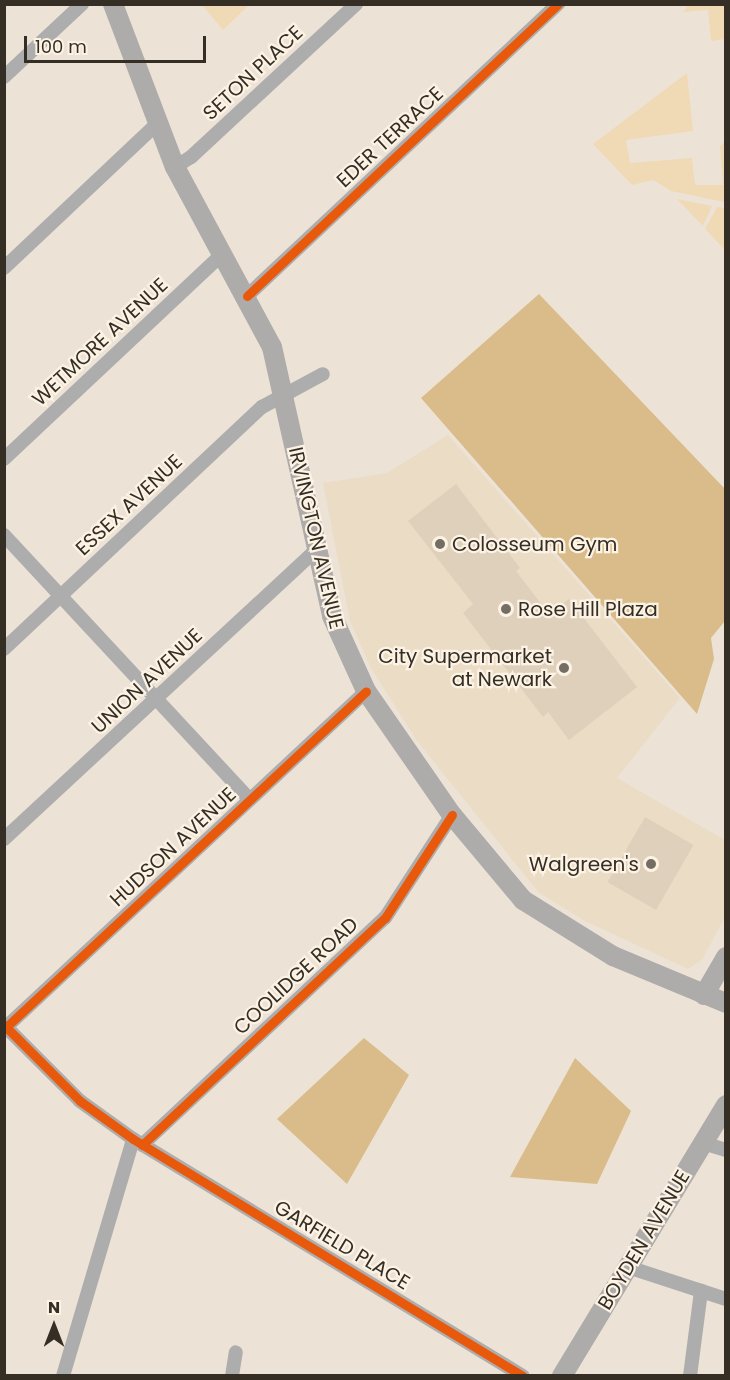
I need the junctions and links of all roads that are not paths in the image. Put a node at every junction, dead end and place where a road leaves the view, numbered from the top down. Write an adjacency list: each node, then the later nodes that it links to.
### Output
1 (82, 4): 5 (street)
2 (113, 4): 6 (main road, IRVINGTON AVENUE)
3 (356, 4): 7 (street, SETON PLACE)
4 (558, 4): 10 (street, EDER TERRACE)
5 (4, 77)
6 (156, 125): 7 (main road, IRVINGTON AVENUE); 9 (street)
7 (175, 166): 8 (main road, IRVINGTON AVENUE)
8 (222, 254): 10 (main road, IRVINGTON AVENUE); 13 (street, WETMORE AVENUE)
9 (4, 268)
10 (248, 296): 12 (main road, IRVINGTON AVENUE)
11 (323, 374): 12 (street)
12 (282, 393): 15 (main road, IRVINGTON AVENUE); 16 (street, ESSEX AVENUE)
13 (4, 459)
14 (4, 536): 16 (street)
15 (315, 550): 18 (main road, IRVINGTON AVENUE); 19 (street, UNION AVENUE)
16 (62, 595): 17 (street, ESSEX AVENUE); 19 (street)
17 (4, 649)
18 (366, 691): 20 (street, HUDSON AVENUE); 21 (main road, IRVINGTON AVENUE)
19 (156, 700): 20 (street); 22 (street, UNION AVENUE)
20 (249, 800): 26 (street, HUDSON AVENUE)
21 (452, 815): 24 (main road, IRVINGTON AVENUE); 28 (street, COOLIDGE ROAD)
22 (4, 839)
23 (726, 957): 24 (main road)
24 (704, 995): 25 (main road, IRVINGTON AVENUE)
25 (726, 1003)
26 (5, 1027): 28 (street, GARFIELD PLACE)
27 (726, 1105): 29 (main road, BOYDEN AVENUE)
28 (137, 1142): 35 (street); 37 (street, GARFIELD PLACE)
29 (703, 1143): 30 (street); 31 (main road, BOYDEN AVENUE)
30 (726, 1150)
31 (628, 1267): 32 (street); 38 (main road, BOYDEN AVENUE)
32 (701, 1291): 33 (street); 39 (street)
33 (726, 1299)
34 (236, 1352): 36 (street)
35 (63, 1376)
36 (232, 1376)
37 (523, 1376)
38 (562, 1376)
39 (690, 1376)

